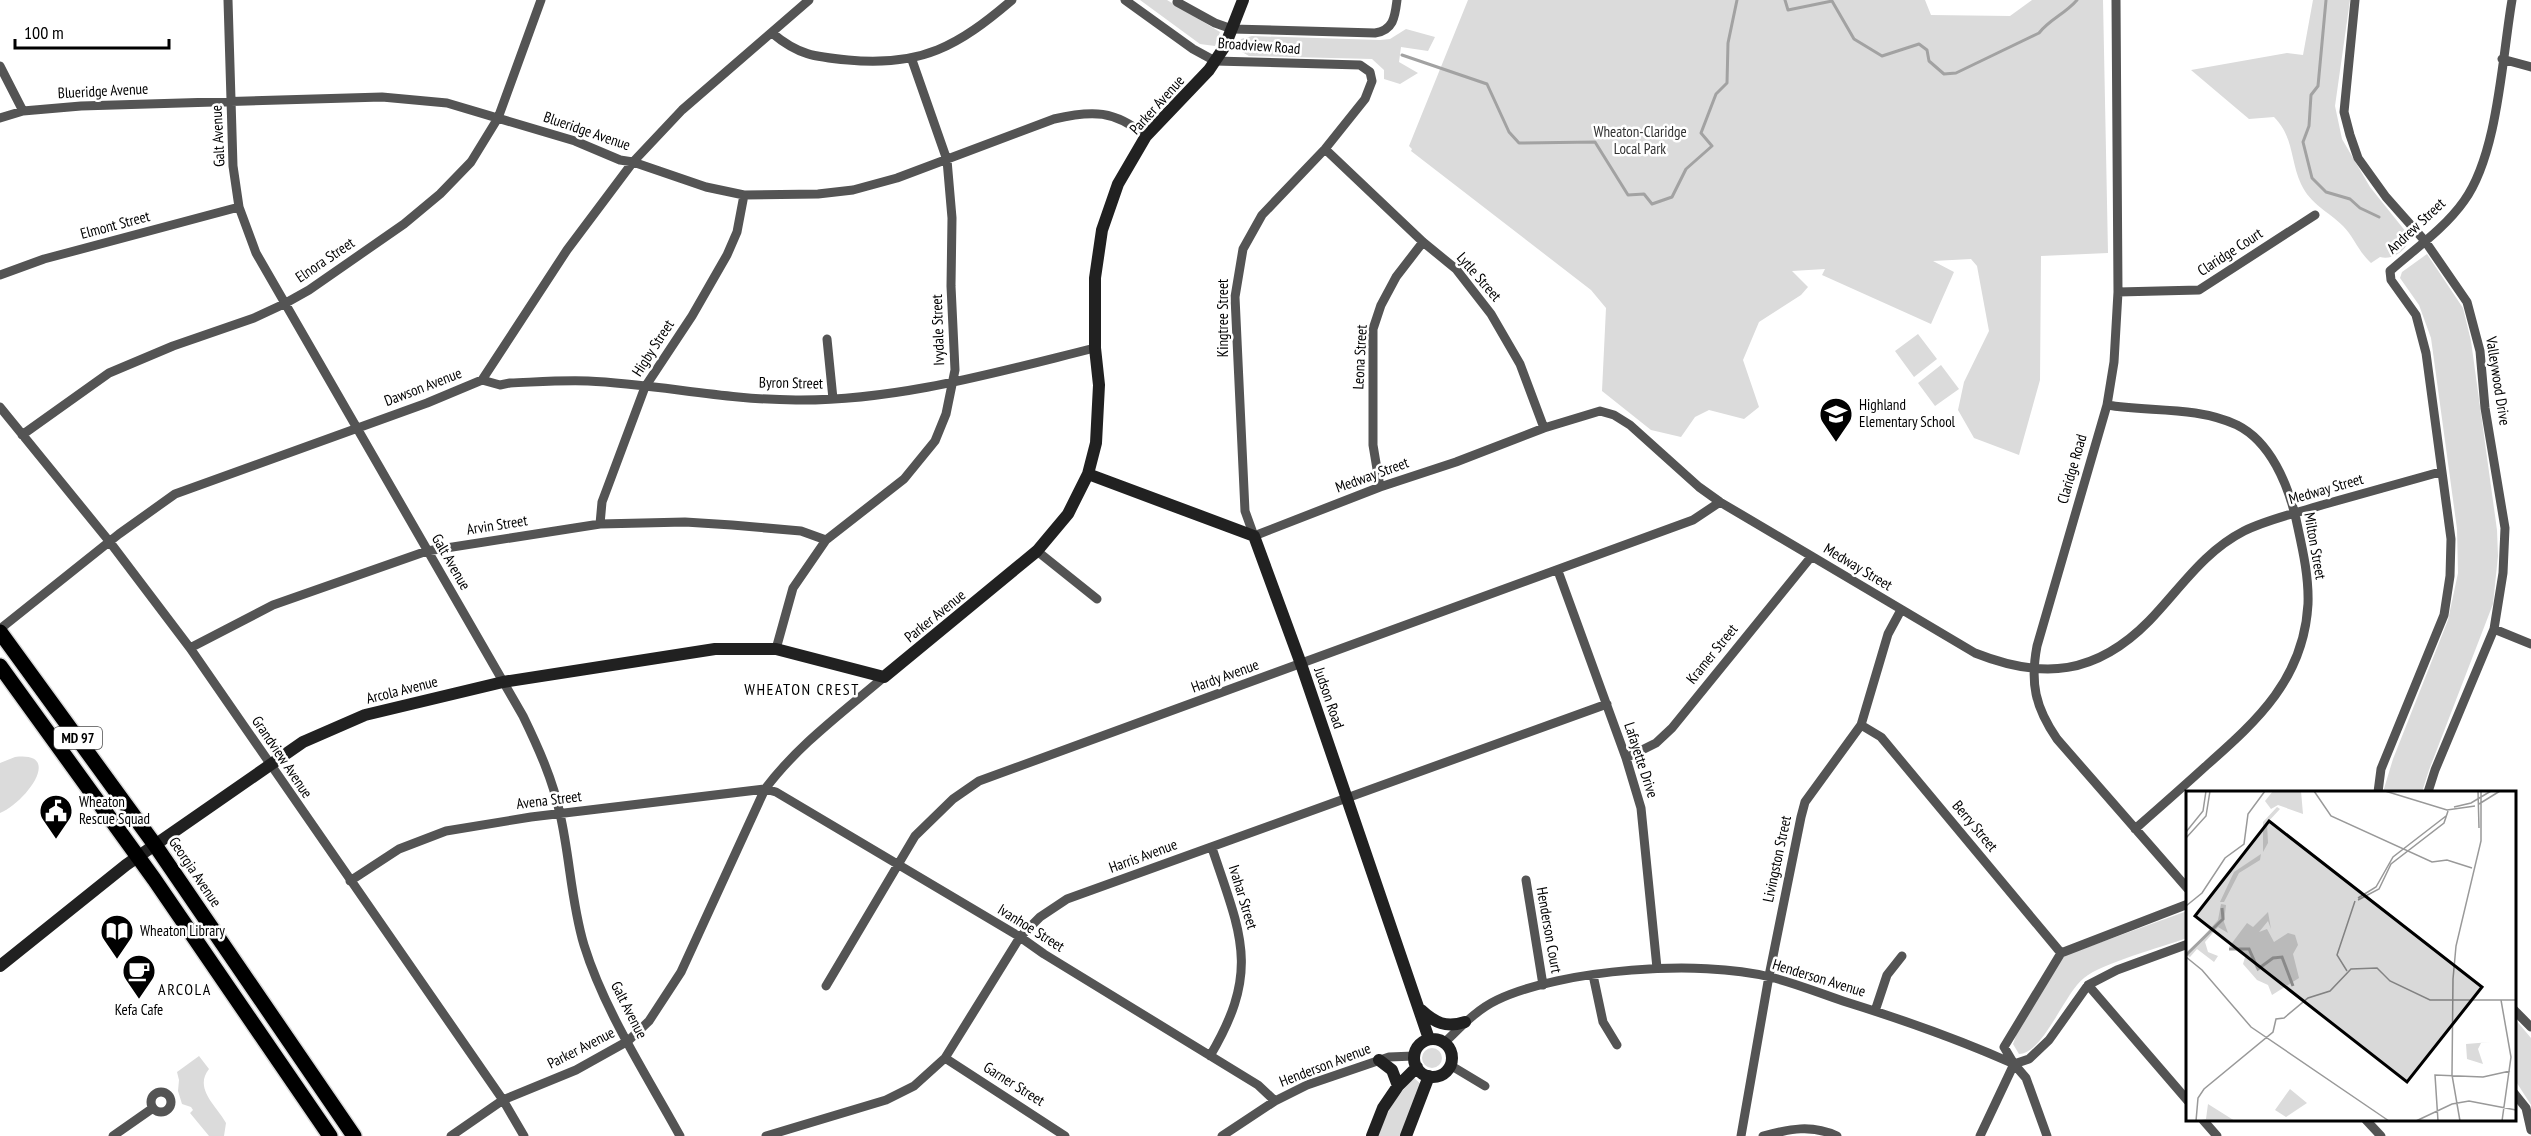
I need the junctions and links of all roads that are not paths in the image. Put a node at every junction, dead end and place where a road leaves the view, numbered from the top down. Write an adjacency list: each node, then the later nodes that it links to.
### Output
1 (228, 0): 20 (street, Galt Avenue)
2 (541, 0): 23 (street, Elnora Street)
3 (810, 0): 13 (street, Dawson Avenue)
4 (1012, 0): 15 (street)
5 (1125, 0): 16 (street, Broadview Road)
6 (1243, 0): 12 (street, Parker Avenue)
7 (1397, 0): 12 (street, Broadview Road)
8 (2116, 0): 34 (street, Claridge Road)
9 (2355, 0): 31 (street, Valleywood Drive)
10 (2512, 0): 14 (street, Andrew Street)
11 (1178, 2): 12 (street, Broadview Road)
12 (1232, 29): 16 (street, Parker Avenue)
13 (772, 33): 15 (street); 27 (street, Dawson Avenue)
14 (2502, 59): 18 (street); 31 (street, Andrew Street)
15 (912, 60): 26 (street, Ivydale Street)
16 (1215, 61): 19 (street, Broadview Road); 24 (street, Parker Avenue)
17 (0, 66): 21 (street)
18 (2531, 67)
19 (1370, 72): 25 (street, Kingtree Street)
20 (231, 102): 21 (street, Blueridge Avenue); 23 (street, Blueridge Avenue); 29 (street, Galt Avenue)
21 (23, 111): 22 (street, Blueridge Avenue)
22 (0, 118)
23 (498, 118): 27 (street, Blueridge Avenue); 35 (street, Elnora Street)
24 (1146, 136): 26 (street, Blueridge Avenue); 37 (street, Parker Avenue)
25 (1325, 149): 32 (street, Lytle Street); 53 (street, Kingtree Street)
26 (947, 160): 28 (street, Blueridge Avenue); 39 (street, Ivydale Street)
27 (633, 162): 28 (street, Blueridge Avenue); 38 (street, Dawson Avenue)
28 (744, 195): 40 (street, Higby Street)
29 (239, 207): 33 (street, Elmont Street); 35 (street, Galt Avenue)
30 (2315, 215): 34 (street, Claridge Court)
31 (2425, 241): 47 (street, Andrew Street); 62 (street, Valleywood Drive)
32 (1423, 242): 45 (street, Lytle Street); 49 (street, Leona Street)
33 (0, 275)
34 (2118, 292): 42 (street, Claridge Road)
35 (284, 304): 44 (street, Galt Avenue); 46 (street, Elnora Street)
36 (827, 339): 41 (street)
37 (1095, 348): 39 (street, Byron Street); 48 (street, Parker Avenue)
38 (482, 380): 40 (street, Byron Street); 44 (street, Dawson Avenue)
39 (952, 384): 41 (street, Byron Street); 54 (street, Ivydale Street)
40 (645, 387): 41 (street, Byron Street); 52 (street, Higby Street)
41 (833, 399)
42 (2107, 405): 51 (street, Milton Street); 69 (street, Claridge Road)
43 (0, 407): 46 (street, Grandview Avenue)
44 (354, 428): 55 (street, Dawson Avenue); 56 (street, Galt Avenue)
45 (1544, 428): 49 (street, Medway Street); 50 (street, Medway Street)
46 (22, 435): 55 (street, Grandview Avenue)
47 (2440, 472): 51 (street, Medway Street); 77 (street)
48 (1088, 474): 53 (street); 57 (street, Parker Avenue)
49 (1380, 487): 53 (street, Medway Street)
50 (1720, 502): 58 (street, Medway Street); 59 (street, Hardy Avenue)
51 (2294, 513): 69 (street, Medway Street); 81 (street, Milton Street)
52 (600, 524): 54 (street, Arvin Street); 56 (street, Arvin Street)
53 (1254, 536): 67 (street, Judson Road)
54 (826, 540): 66 (street, Ivydale Street)
55 (109, 541): 63 (street, Dawson Avenue); 65 (street, Grandview Avenue)
56 (427, 551): 65 (street, Arvin Street); 71 (street, Galt Avenue)
57 (1037, 551): 60 (street); 70 (street, Parker Avenue)
58 (1811, 557): 61 (street, Medway Street); 74 (street, Kramer Street)
59 (1558, 571): 67 (street, Hardy Avenue); 72 (street, Lafayette Drive)
60 (1097, 599)
61 (1901, 610): 69 (street, Medway Street); 73 (street, Livingston Street)
62 (2494, 629): 64 (street); 78 (street, Valleywood Drive)
63 (0, 630): 82 (main road, Georgia Avenue / MD 97)
64 (2531, 644)
65 (190, 648): 75 (street, Grandview Avenue)
66 (776, 649): 70 (street, Arcola Avenue); 71 (street, Arcola Avenue)
67 (1301, 664): 79 (street, Judson Road); 85 (street, Hardy Avenue)
68 (0, 666): 84 (main road, MD 97)
69 (2032, 670): 81 (street, Claridge Road)
70 (884, 678): 76 (street, Parker Avenue)
71 (502, 682): 75 (street, Arcola Avenue); 80 (street, Galt Avenue)
72 (1607, 705): 74 (street, Lafayette Drive); 79 (street, Harris Avenue)
73 (1861, 725): 92 (street, Berry Street); 97 (street, Livingston Street)
74 (1626, 758): 95 (street, Lafayette Drive)
75 (270, 765): 82 (street, Arcola Avenue); 87 (street, Grandview Avenue)
76 (765, 789): 80 (street, Avena Street); 85 (street, Ivanhoe Street); 107 (street, Parker Avenue)
77 (2378, 791)
78 (2428, 791)
79 (1347, 799): 83 (street, Harris Avenue); 101 (street, Judson Road)
80 (560, 814): 87 (street, Avena Street); 107 (street, Galt Avenue)
81 (2135, 829): 88 (street, Claridge Road)
82 (155, 845): 84 (street, Arcola Avenue); 129 (main road, Georgia Avenue / MD 97)
83 (1212, 848): 90 (street, Harris Avenue); 110 (street, Ivahar Street)
84 (138, 857): 94 (street, Arcola Avenue); 128 (main road, MD 97)
85 (897, 864): 90 (street, Ivanhoe Street); 100 (street, Hardy Avenue)
86 (1526, 880): 98 (street, Henderson Court)
87 (350, 881): 121 (street, Grandview Avenue)
88 (2186, 888)
89 (2186, 904): 92 (street)
90 (1020, 937): 110 (street, Ivanhoe Street); 111 (street, Harris Avenue)
91 (2186, 944): 99 (street)
92 (2061, 953): 114 (street)
93 (1902, 956): 102 (street)
94 (0, 966)
95 (1657, 968): 96 (street, Henderson Avenue); 97 (street, Henderson Avenue)
96 (1593, 975): 98 (street, Henderson Avenue); 109 (street)
97 (1768, 976): 102 (street, Henderson Avenue); 138 (street, Livingston Street)
98 (1544, 985): 104 (street, Henderson Avenue)
99 (2088, 985): 114 (street); 120 (street)
100 (826, 986)
101 (1420, 1010): 104 (street); 106 (street, Judson Road)
102 (1875, 1011): 114 (street, Henderson Avenue)
103 (2516, 1012): 105 (street)
104 (1465, 1022): 108 (street, Henderson Avenue)
105 (2531, 1027)
106 (1430, 1039): 108 (street); 113 (street)
107 (628, 1041): 121 (street, Parker Avenue); 132 (street, Galt Avenue)
108 (1444, 1043): 115 (street)
109 (1617, 1045)
110 (1210, 1056): 122 (street, Ivanhoe Street)
111 (945, 1058): 133 (street, Harris Avenue); 134 (street, Garner Street)
112 (1379, 1060): 113 (street, Henderson Avenue); 117 (street); 122 (street, Henderson Avenue)
113 (1415, 1062): 116 (street); 117 (street)
114 (2014, 1064): 141 (street); 142 (street)
115 (1450, 1065): 116 (street); 118 (street)
116 (1429, 1076): 137 (street)
117 (1398, 1086): 136 (street)
118 (1485, 1086)
119 (2516, 1096): 126 (street)
120 (2186, 1099)
121 (502, 1100): 130 (street, Parker Avenue); 131 (street, Grandview Avenue)
122 (1275, 1101): 135 (street, Henderson Avenue)
123 (153, 1108): 127 (street)
124 (2205, 1121): 143 (street)
125 (2368, 1121): 144 (street)
126 (2531, 1130)
127 (113, 1136)
128 (330, 1136)
129 (354, 1136)
130 (451, 1136)
131 (524, 1136)
132 (680, 1136)
133 (766, 1136)
134 (1065, 1136)
135 (1222, 1136)
136 (1372, 1136)
137 (1406, 1136)
138 (1741, 1136)
139 (1763, 1136): 140 (street)
140 (1837, 1136)
141 (1980, 1136)
142 (2047, 1136)
143 (2217, 1136)
144 (2380, 1136)

